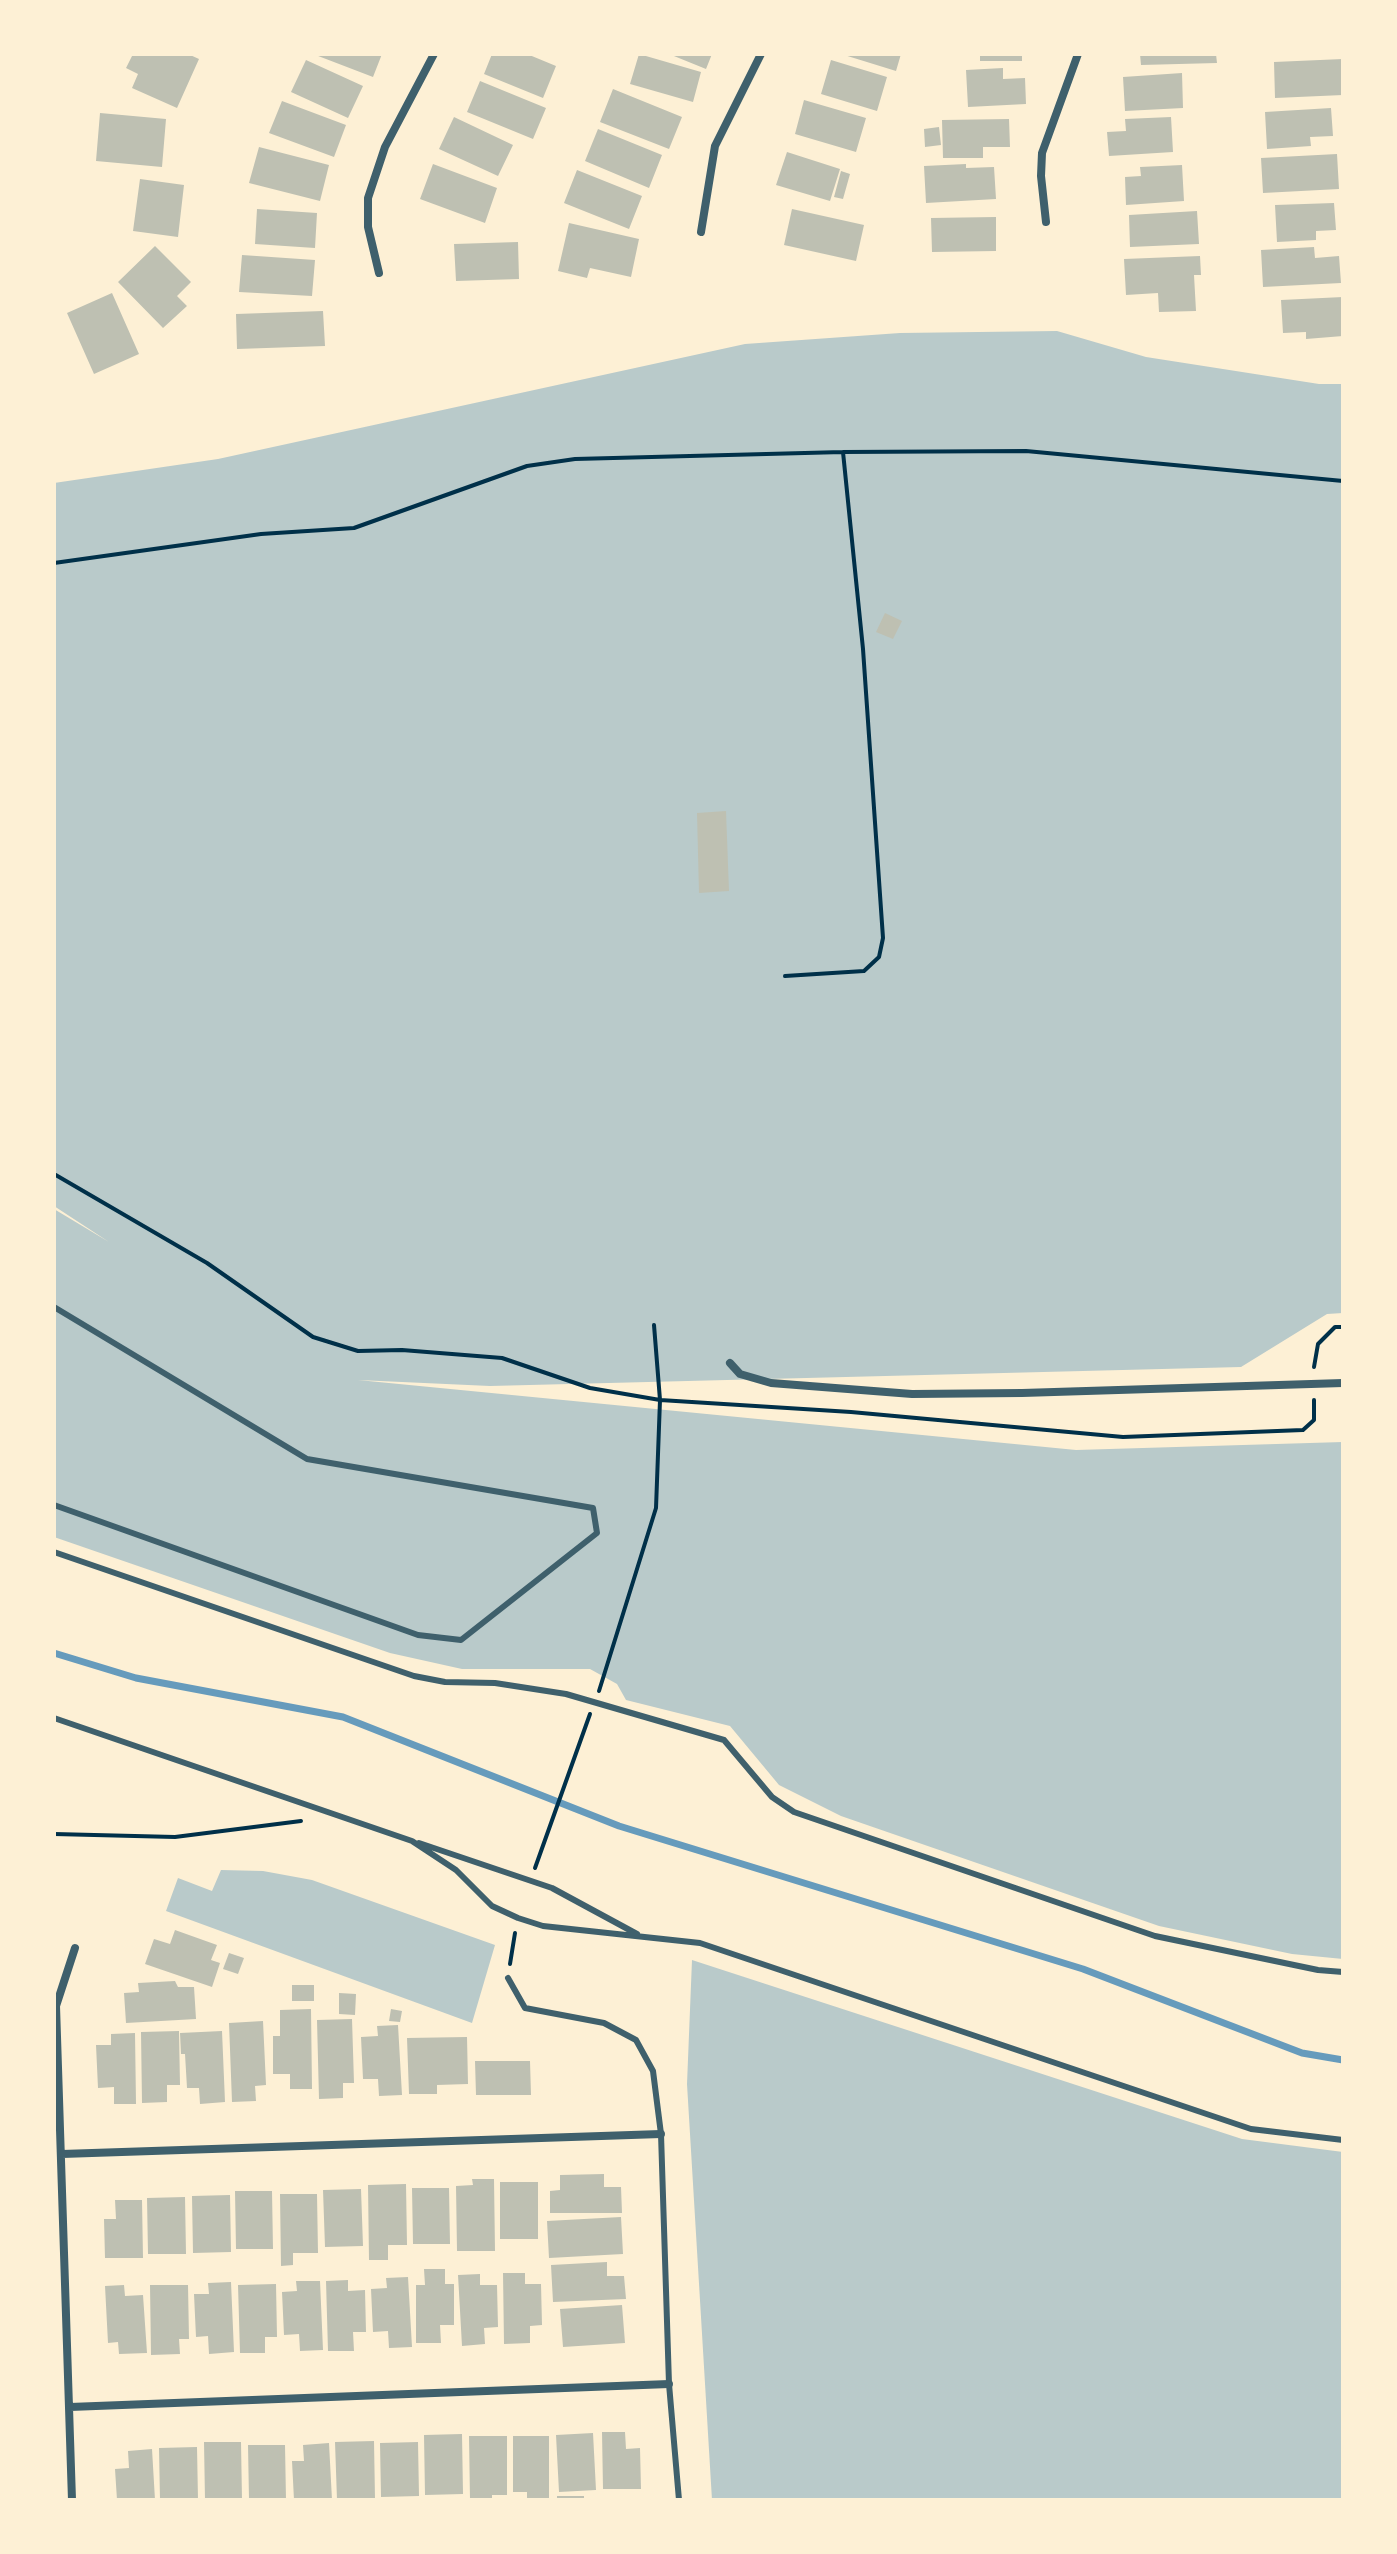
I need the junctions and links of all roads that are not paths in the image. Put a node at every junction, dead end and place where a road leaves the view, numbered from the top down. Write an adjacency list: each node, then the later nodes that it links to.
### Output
1 (434, 54): 6 (street)
2 (761, 54): 5 (street)
3 (1078, 54): 4 (street)
4 (1046, 222)
5 (701, 232)
6 (379, 273)
7 (54, 1307): 10 (lane)
8 (730, 1363): 9 (street)
9 (1343, 1383)
10 (54, 1505)
11 (54, 1552): 16 (lane)
12 (54, 1718): 13 (lane)
13 (412, 1841): 14 (lane); 14 (lane)
14 (641, 1935): 19 (lane)
15 (75, 1948): 20 (street)
16 (1343, 1972)
17 (508, 1978): 18 (lane)
18 (661, 2134): 20 (street); 21 (lane)
19 (1343, 2140)
20 (62, 2154): 22 (street)
21 (669, 2384): 22 (street); 24 (lane)
22 (70, 2407): 23 (street)
23 (72, 2500)
24 (679, 2500)

